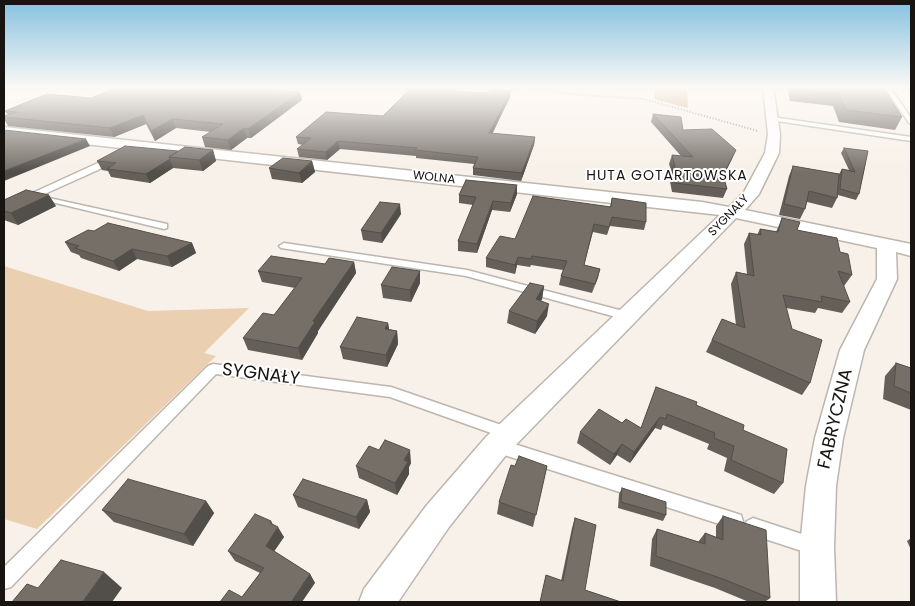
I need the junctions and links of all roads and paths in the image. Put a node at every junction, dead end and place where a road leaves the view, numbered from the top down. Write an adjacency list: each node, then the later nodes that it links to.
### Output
1 (702, 115): 5 (path)
2 (772, 115): 3 (street, SYGNAŁY)
3 (772, 119): 5 (street, SYGNAŁY); 6 (lane)
4 (4, 130): 7 (street, WOLNA)
5 (774, 134): 10 (street, SYGNAŁY)
6 (911, 139)
7 (124, 151): 8 (lane); 10 (street, WOLNA)
8 (32, 196): 9 (lane); 11 (lane)
9 (4, 209)
10 (733, 212): 13 (street, FABRYCZNA); 14 (street, SYGNAŁY)
11 (164, 226)
12 (284, 246): 14 (lane)
13 (899, 247): 16 (street, FABRYCZNA)
14 (627, 316): 15 (street, SYGNAŁY)
15 (502, 439): 16 (lane); 17 (lane, SYGNAŁY); 18 (street, SYGNAŁY)
16 (817, 547): 19 (street, FABRYCZNA)
17 (4, 580)
18 (377, 602)
19 (818, 602)

